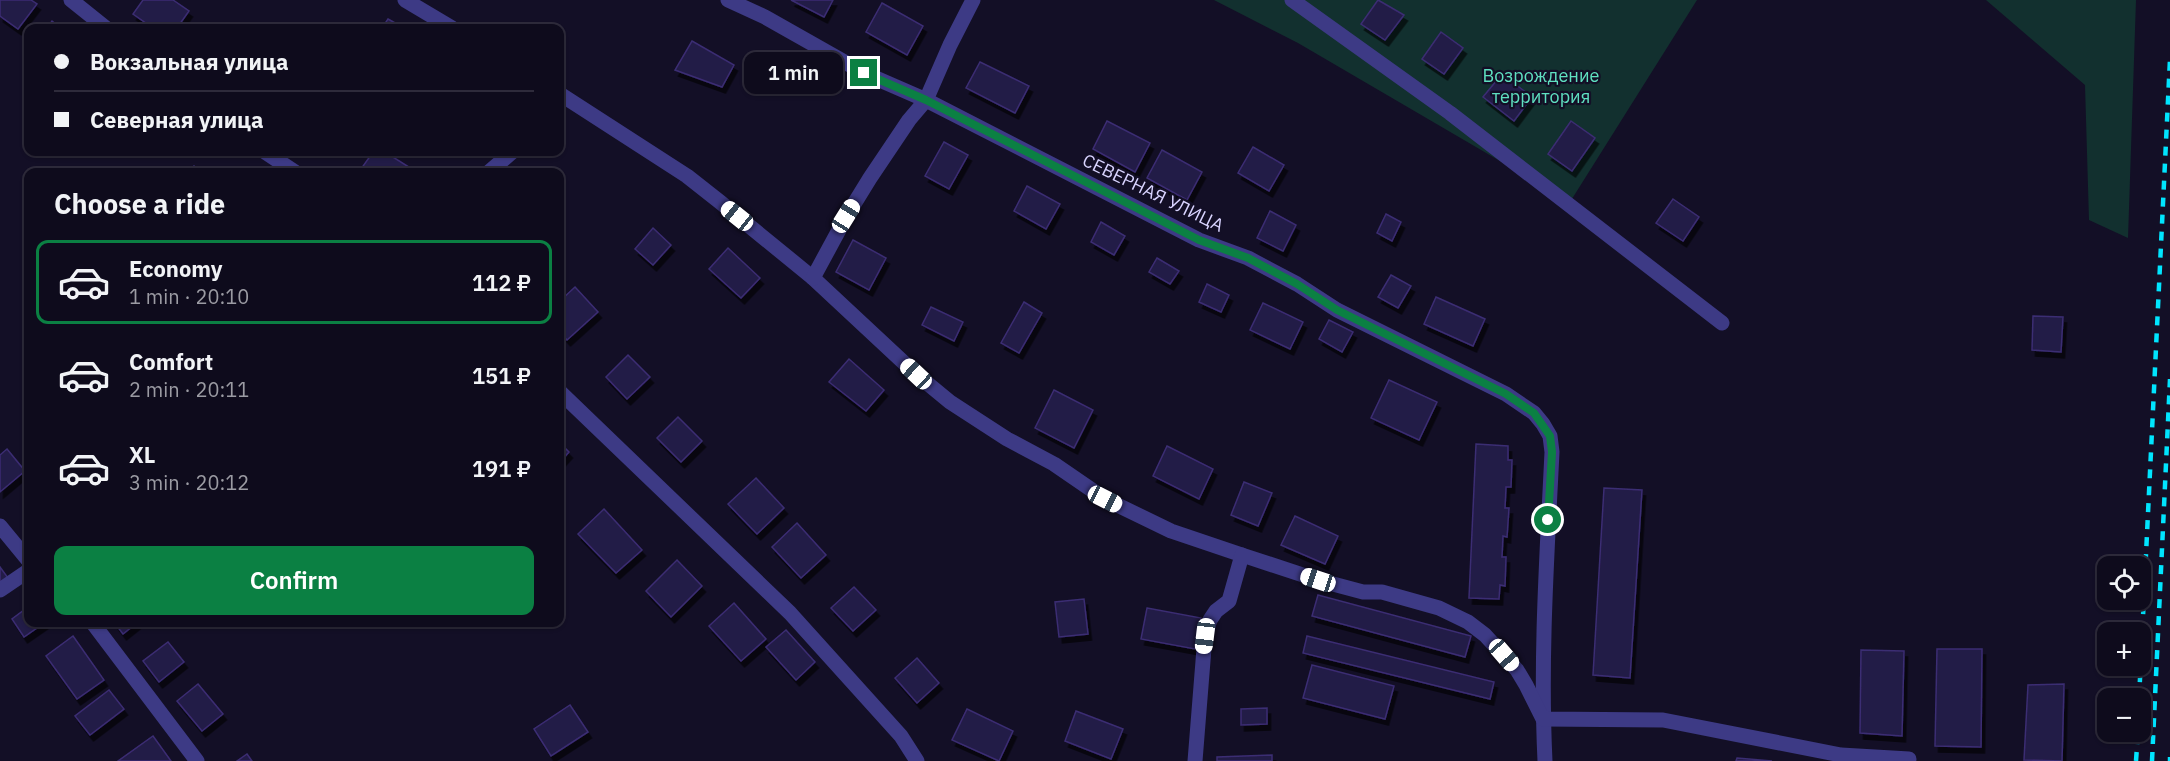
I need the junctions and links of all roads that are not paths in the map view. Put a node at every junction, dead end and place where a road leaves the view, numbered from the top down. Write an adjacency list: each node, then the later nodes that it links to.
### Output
1 (71, 0): 6 (street)
2 (405, 0): 7 (street)
3 (728, 0): 8 (street, СЕВЕРНАЯ УЛИЦА)
4 (973, 0): 8 (street)
5 (1292, 0): 15 (street)
6 (101, 24)
7 (445, 24)
8 (926, 100): 14 (street); 23 (street, СЕВЕРНАЯ УЛИЦА)
9 (564, 102): 14 (street)
10 (271, 156): 12 (street)
11 (507, 156): 13 (street)
12 (289, 168)
13 (494, 168)
14 (813, 278): 19 (street)
15 (1722, 323)
16 (564, 396): 25 (street)
17 (0, 526): 18 (street)
18 (24, 555)
19 (1242, 555): 23 (street); 26 (street)
20 (24, 574): 21 (street)
21 (0, 590)
22 (97, 627): 24 (street)
23 (1543, 719): 27 (street); 28 (street)
24 (197, 761)
25 (917, 761)
26 (1195, 761)
27 (1545, 761)
28 (1908, 761)

